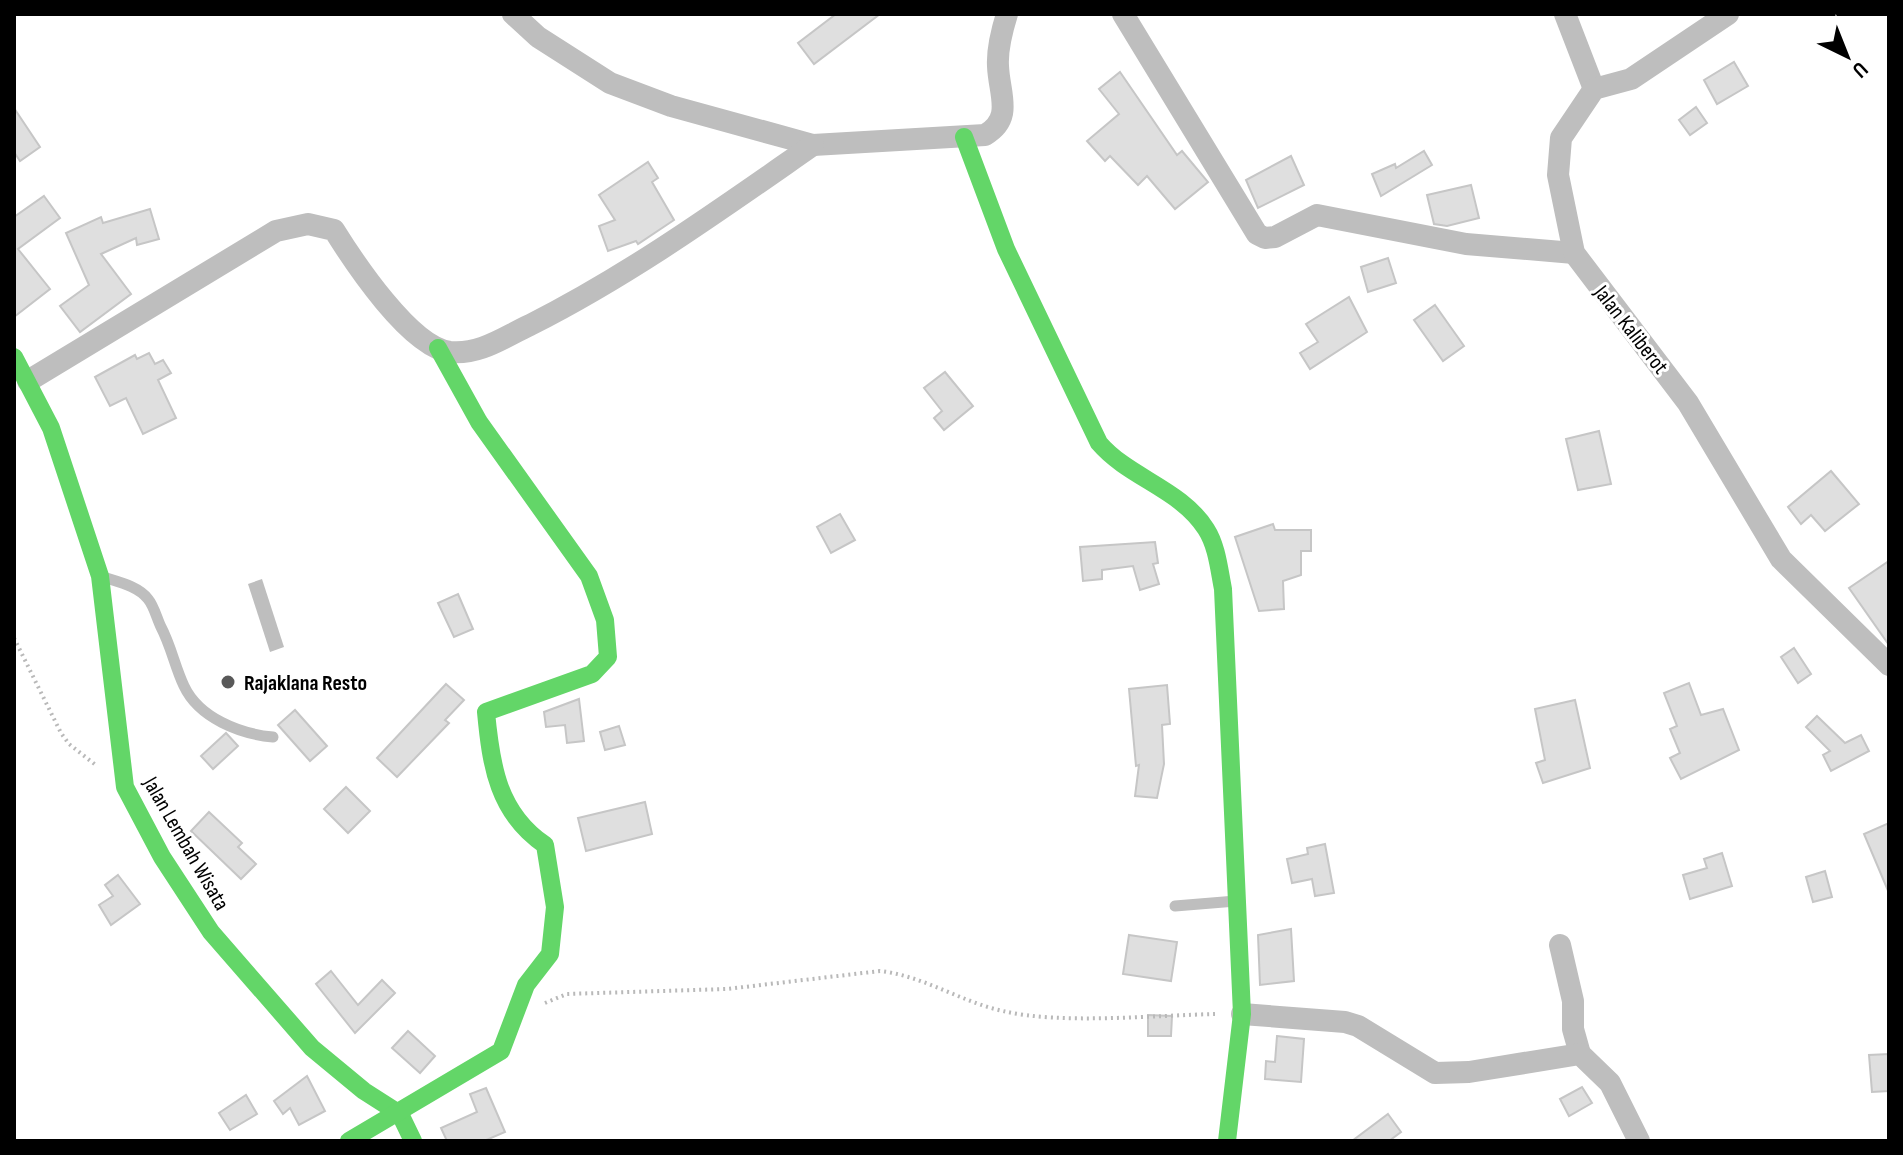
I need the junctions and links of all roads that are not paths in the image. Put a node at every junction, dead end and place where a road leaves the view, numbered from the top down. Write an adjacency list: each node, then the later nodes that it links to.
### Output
1 (513, 14): 8 (street)
2 (1007, 14): 7 (street)
3 (1123, 14): 9 (street)
4 (1565, 14): 6 (street)
5 (1728, 14): 6 (street)
6 (1594, 89): 9 (street, Jalan Kaliberot)
7 (964, 137): 8 (street); 16 (street)
8 (813, 145): 10 (street)
9 (1574, 253): 14 (street, Jalan Kaliberot)
10 (438, 348): 12 (street); 21 (street)
11 (14, 357): 12 (street, Jalan Lembah Wisata)
12 (28, 381): 13 (street, Jalan Lembah Wisata)
13 (100, 576): 15 (lane); 21 (street, Jalan Lembah Wisata)
14 (1889, 665)
15 (273, 737)
16 (1237, 901): 17 (lane); 19 (street)
17 (1175, 906)
18 (1560, 945): 20 (street)
19 (1242, 1014): 20 (street); 24 (street)
20 (1580, 1054): 25 (street)
21 (400, 1114): 22 (street); 23 (street)
22 (349, 1141)
23 (413, 1141)
24 (1227, 1141)
25 (1639, 1141)

